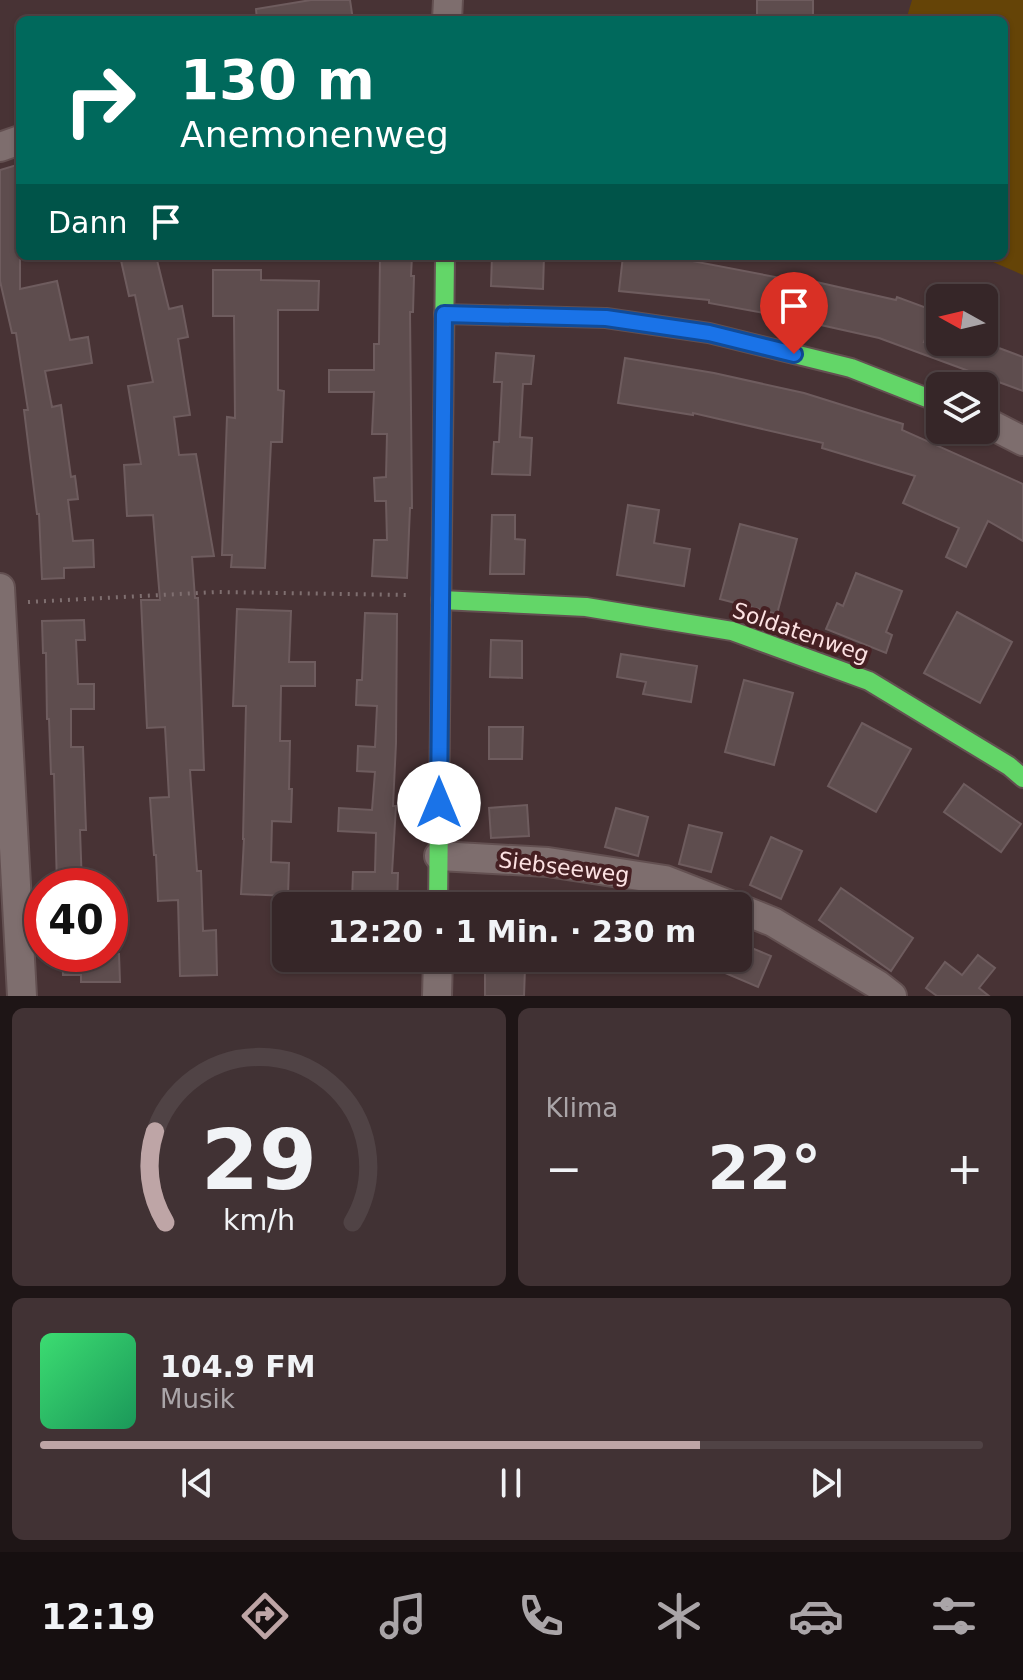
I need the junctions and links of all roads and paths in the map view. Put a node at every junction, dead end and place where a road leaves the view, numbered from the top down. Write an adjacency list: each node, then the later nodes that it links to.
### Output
1 (445, 260): 2 (street)
2 (444, 314): 3 (street); 7 (street)
3 (926, 397)
4 (998, 428): 5 (street)
5 (1023, 441)
6 (1, 596): 7 (path); 8 (street)
7 (441, 600): 9 (street, Soldatenweg); 10 (street)
8 (2, 657): 15 (street)
9 (1023, 778)
10 (439, 856): 11 (street); 12 (street, Siebseeweg)
11 (438, 892)
12 (696, 892)
13 (752, 914): 17 (street)
14 (438, 972): 16 (street)
15 (22, 996)
16 (437, 996)
17 (892, 996)

